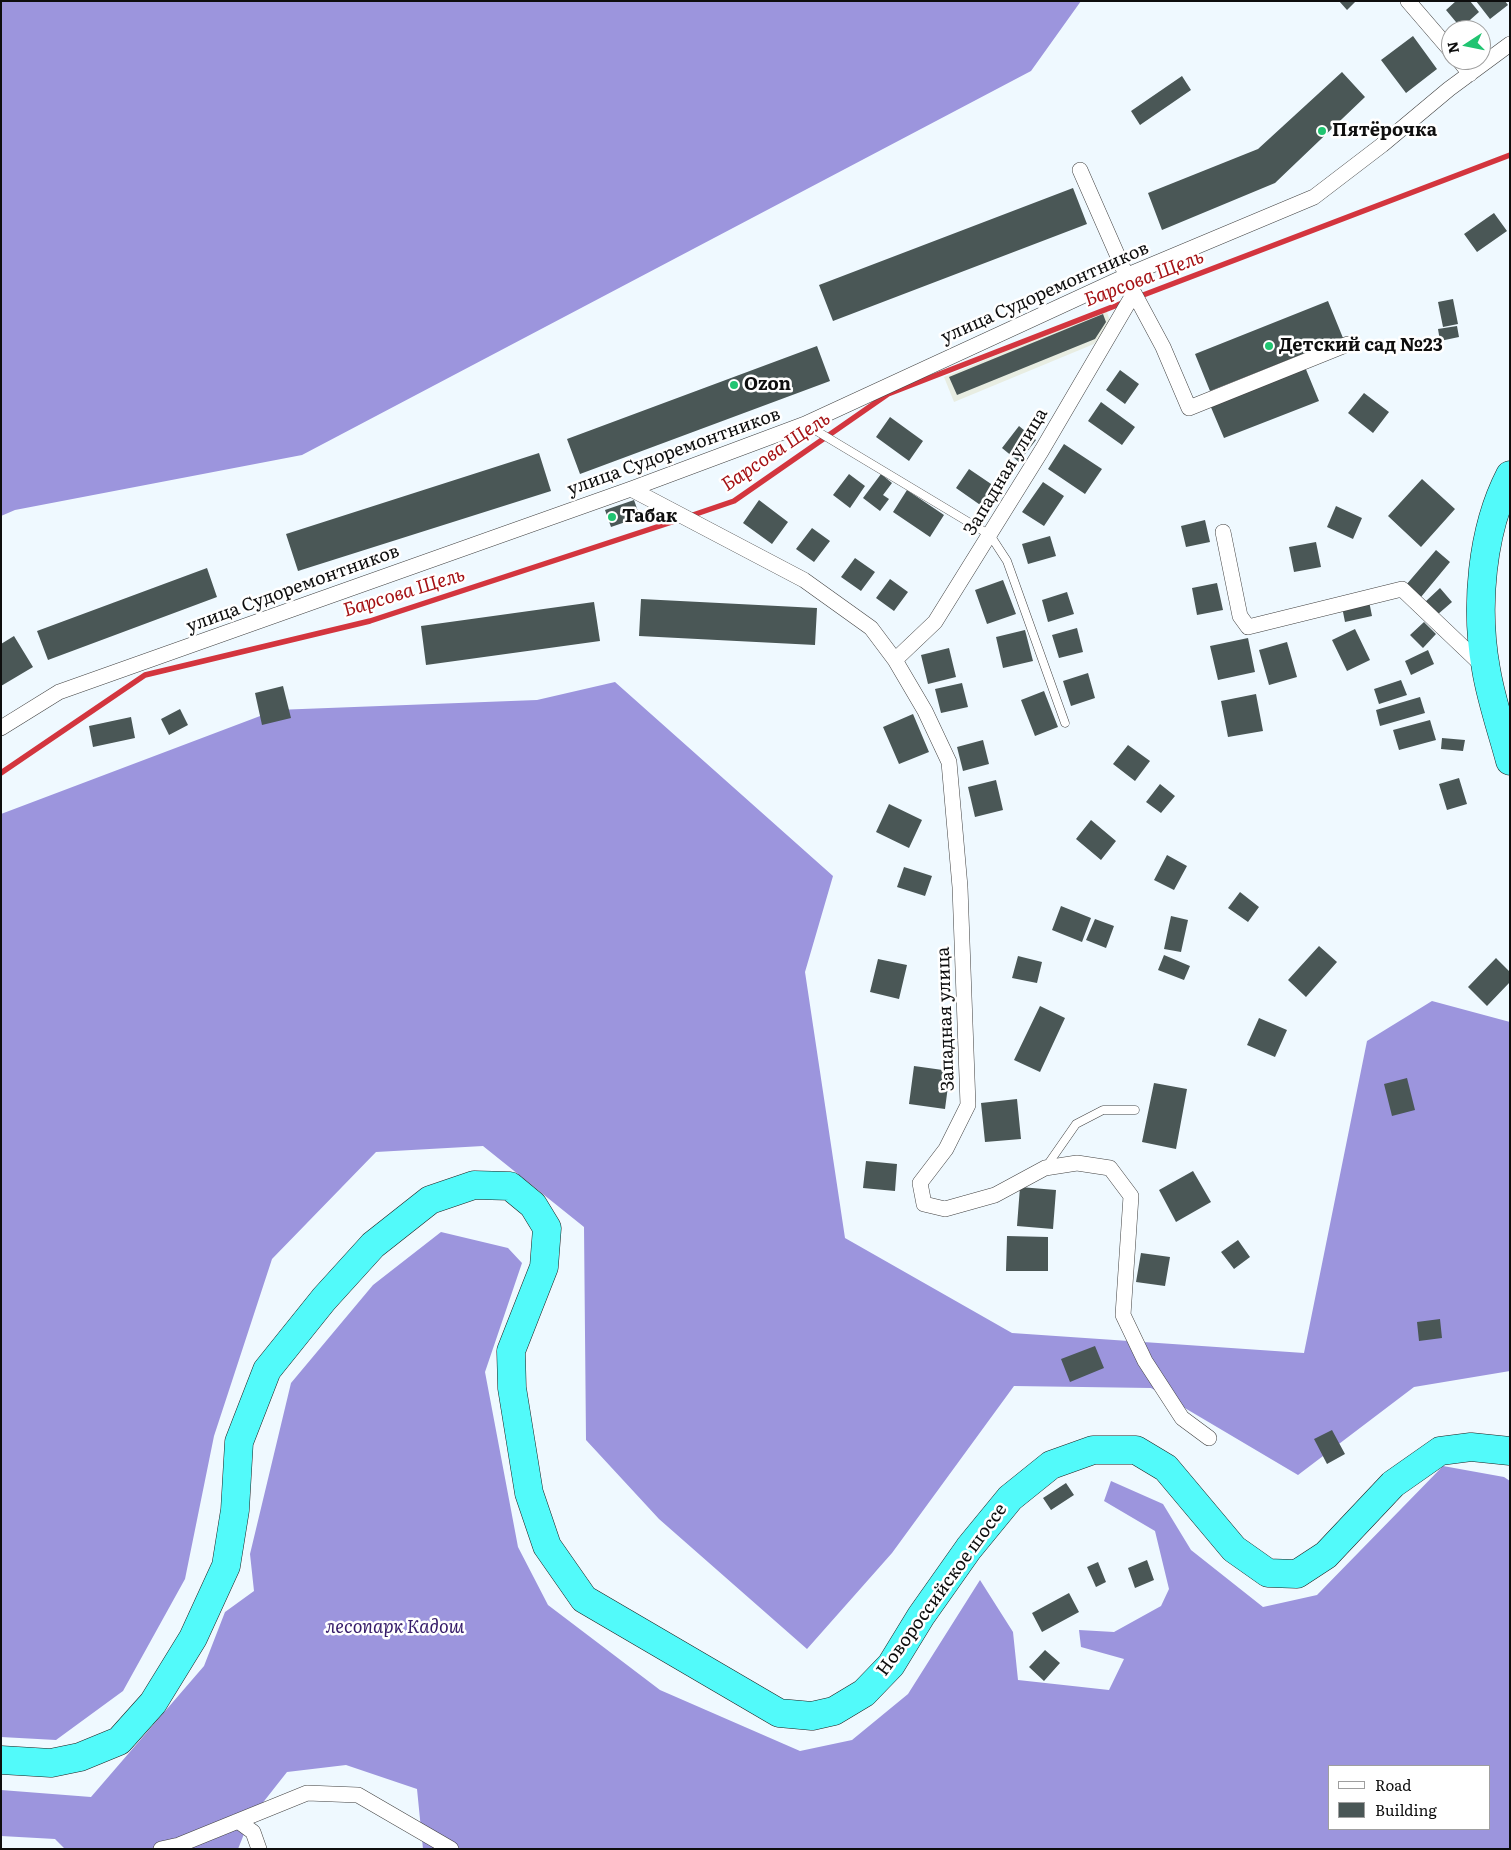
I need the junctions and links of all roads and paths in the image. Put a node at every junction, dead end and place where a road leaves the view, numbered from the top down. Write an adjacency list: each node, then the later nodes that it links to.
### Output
1 (1408, 1): 2 (street)
2 (1441, 39)
3 (1510, 44): 5 (street, улица Судоремонтников)
4 (1467, 70): 5 (street)
5 (1470, 74): 7 (street, улица Судоремонтников)
6 (1080, 170): 7 (street)
7 (1128, 275): 8 (street); 10 (street, улица Судоремонтников)
8 (1134, 293): 9 (street); 14 (street, Западная улица)
9 (1348, 344)
10 (805, 424): 12 (street, улица Судоремонтников); 14 (lane)
11 (1510, 475): 16 (highway)
12 (631, 489): 15 (street, Западная улица); 18 (street, улица Судоремонтников)
13 (1222, 532): 16 (street)
14 (990, 535): 15 (street, Западная улица); 17 (lane)
15 (894, 660): 21 (street, Западная улица)
16 (1486, 669): 19 (highway)
17 (1066, 723)
18 (1, 728)
19 (1510, 761)
20 (1135, 1110): 21 (lane)
21 (1045, 1168): 22 (street, Западная улица)
22 (1209, 1438)
23 (1510, 1451): 24 (highway, Новороссийское шоссе)
24 (1, 1760)
25 (238, 1821): 26 (street); 27 (street); 28 (street)
26 (161, 1849)
27 (260, 1849)
28 (451, 1849)

